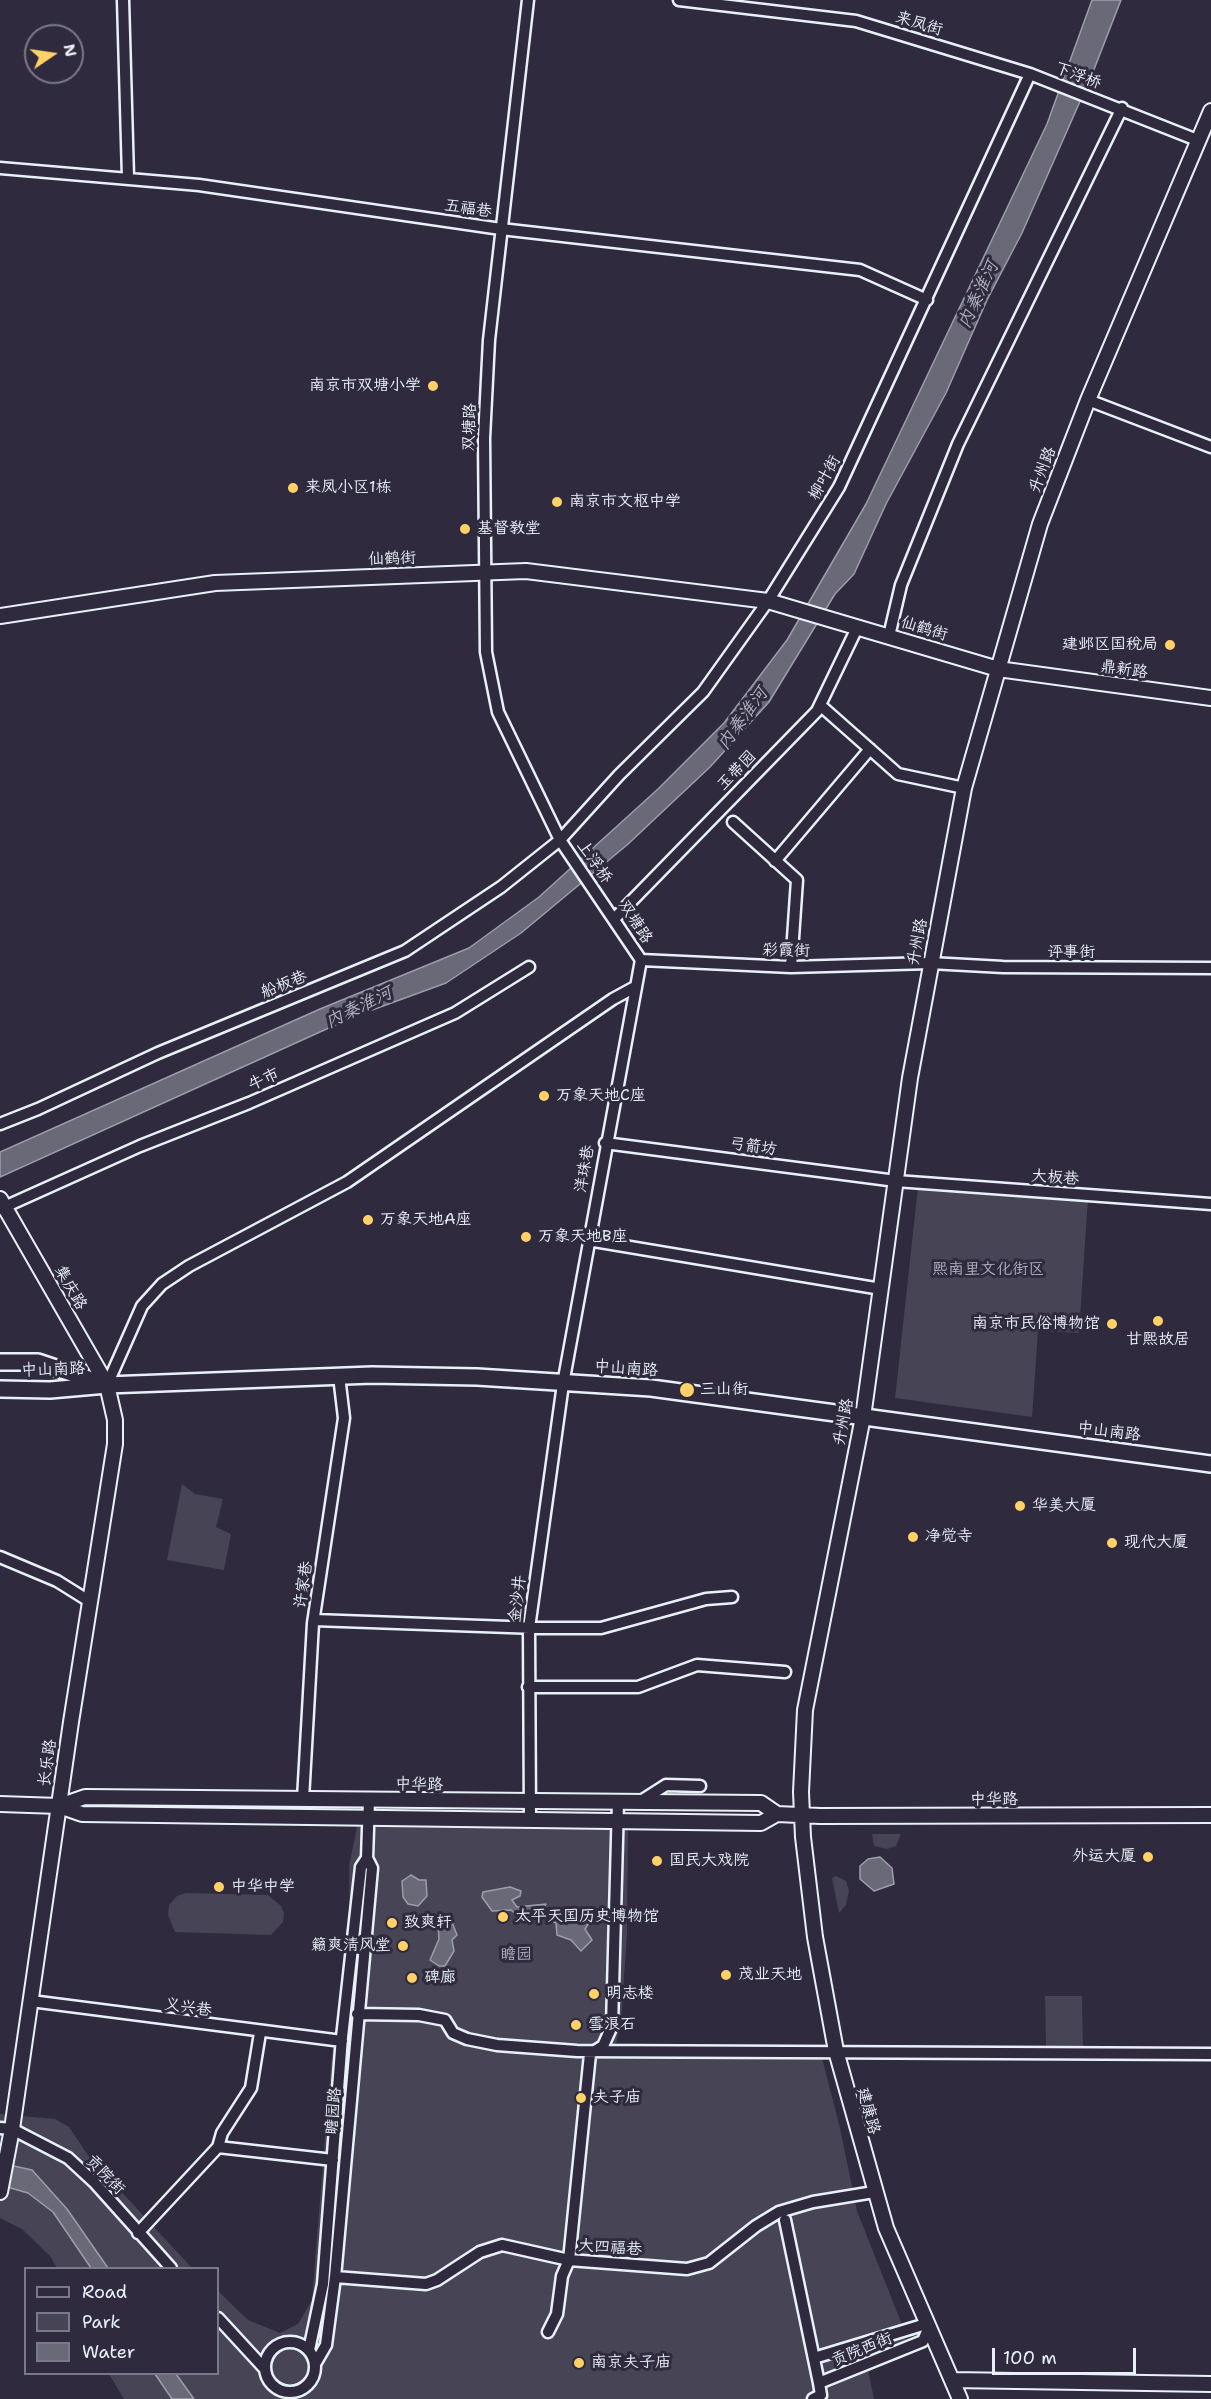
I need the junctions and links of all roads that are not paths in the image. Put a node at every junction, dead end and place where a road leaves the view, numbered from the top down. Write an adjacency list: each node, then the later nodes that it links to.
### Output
1 (123, 0): 9 (street)
2 (528, 0): 10 (street, 双塘路)
3 (680, 0): 4 (street, 来凤街)
4 (1034, 76): 5 (street, 下浮桥); 11 (street, 柳叶街)
5 (1122, 108): 7 (street); 18 (street)
6 (1211, 111): 7 (main road, 升州路)
7 (1197, 140): 12 (main road, 升州路)
8 (0, 168): 9 (street, 五福巷)
9 (128, 177): 10 (street, 五福巷)
10 (501, 229): 11 (street, 五福巷); 14 (street, 双塘路)
11 (927, 300): 15 (street, 柳叶街)
12 (1088, 400): 13 (street); 19 (main road, 升州路)
13 (1211, 447)
14 (485, 572): 15 (main road, 仙鹤街); 16 (main road, 仙鹤街); 25 (street, 双塘路)
15 (768, 601): 17 (main road, 仙鹤街); 25 (street, 柳叶街)
16 (0, 616)
17 (857, 628): 18 (main road, 仙鹤街); 21 (street, 玉带园)
18 (889, 636): 19 (main road, 仙鹤街)
19 (998, 669): 20 (main road, 鼎新路); 23 (main road, 升州路)
20 (1211, 699)
21 (820, 705): 22 (street); 28 (street, 玉带园)
22 (870, 749): 23 (street); 26 (street)
23 (964, 788): 30 (main road, 升州路)
24 (733, 822): 26 (street)
25 (561, 841): 27 (street, 上浮桥); 35 (street, 船板巷)
26 (775, 861): 32 (street)
27 (603, 900): 28 (street, 双塘路)
28 (615, 918): 29 (street, 双塘路)
29 (641, 960): 32 (street, 彩霞街); 34 (street, 洋珠巷)
30 (930, 963): 32 (street, 彩霞街); 33 (street, 评事街); 37 (main road, 升州路)
31 (529, 967): 39 (street, 牛市)
32 (791, 967)
33 (1211, 968)
34 (635, 987): 36 (street, 洋珠巷); 45 (street)
35 (0, 1124)
36 (605, 1143): 37 (street, 弓箭坊); 40 (street, 洋珠巷)
37 (896, 1181): 38 (street, 大板巷); 41 (main road, 升州路)
38 (1211, 1204)
39 (2, 1205): 45 (main road, 集庆路)
40 (588, 1240): 41 (street); 44 (street, 洋珠巷)
41 (881, 1288): 47 (main road, 升州路)
42 (0, 1362): 45 (main road, 中山南路)
43 (339, 1376): 44 (main road, 中山南路); 45 (main road, 中山南路); 52 (street, 许家巷)
44 (563, 1384): 47 (main road, 中山南路); 53 (street, 金沙井)
45 (106, 1385): 46 (main road, 中山南路); 51 (main road, 长乐路)
46 (0, 1389)
47 (863, 1417): 48 (main road, 中山南路); 65 (main road, 升州路)
48 (1211, 1464)
49 (0, 1557): 51 (street)
50 (732, 1597): 53 (street)
51 (89, 1601): 63 (main road, 长乐路)
52 (314, 1620): 53 (street); 57 (street, 许家巷)
53 (529, 1628): 55 (street, 金沙井)
54 (785, 1672): 55 (street)
55 (528, 1687): 59 (street, 金沙井)
56 (700, 1786): 61 (street)
57 (303, 1800): 58 (main road, 中华路); 63 (main road, 中华路)
58 (369, 1800): 59 (main road, 中华路); 68 (street, 瞻园路)
59 (530, 1802): 60 (main road, 中华路); 67 (street, 金沙井)
60 (618, 1802): 61 (main road, 中华路); 74 (street)
61 (638, 1802): 64 (main road, 中华路)
62 (0, 1804): 63 (main road, 中华路)
63 (59, 1806): 67 (main road, 中华路); 69 (main road, 长乐路)
64 (777, 1814): 65 (main road, 中华路); 67 (main road, 中华路)
65 (801, 1815): 66 (main road, 中华路); 75 (main road, 建康路)
66 (1211, 1815)
67 (530, 1820)
68 (367, 1858): 70 (street, 瞻园路); 73 (street, 瞻园路)
69 (31, 2001): 71 (street, 义兴巷); 79 (main road, 长乐路)
70 (357, 2014): 72 (street, 瞻园路); 74 (street)
71 (260, 2033): 73 (street, 义兴巷); 80 (street)
72 (355, 2038): 73 (street, 义兴巷); 78 (street, 瞻园路)
73 (342, 2039): 77 (street, 瞻园路)
74 (593, 2050): 75 (street); 86 (street)
75 (836, 2051): 76 (street); 83 (main road, 建康路)
76 (1211, 2054)
77 (341, 2055): 78 (street); 81 (street, 瞻园路)
78 (354, 2056): 88 (street, 瞻园路)
79 (4, 2128): 82 (main road, 长乐路); 85 (street, 贡院街)
80 (218, 2147): 81 (street); 85 (street)
81 (333, 2160): 92 (street, 瞻园路)
82 (0, 2192)
83 (874, 2192): 86 (street, 大四福巷); 90 (main road, 建康路)
84 (785, 2220): 93 (street)
85 (138, 2234): 87 (street, 贡院街)
86 (569, 2260): 88 (street, 大四福巷); 91 (street)
87 (170, 2267)
88 (335, 2277): 94 (street, 瞻园路)
89 (219, 2319): 95 (street)
90 (927, 2327): 93 (street); 96 (main road, 建康路); 97 (street, 贡院西街)
91 (548, 2332)
92 (309, 2350): 94 (street); 95 (street)
93 (814, 2358): 97 (street)
94 (315, 2364): 99 (street)
95 (264, 2368): 99 (street)
96 (952, 2380): 98 (main road); 101 (main road, 建康路)
97 (819, 2383): 100 (street, 贡院西街)
98 (1211, 2384)
99 (285, 2396)
100 (813, 2399)
101 (960, 2399)

